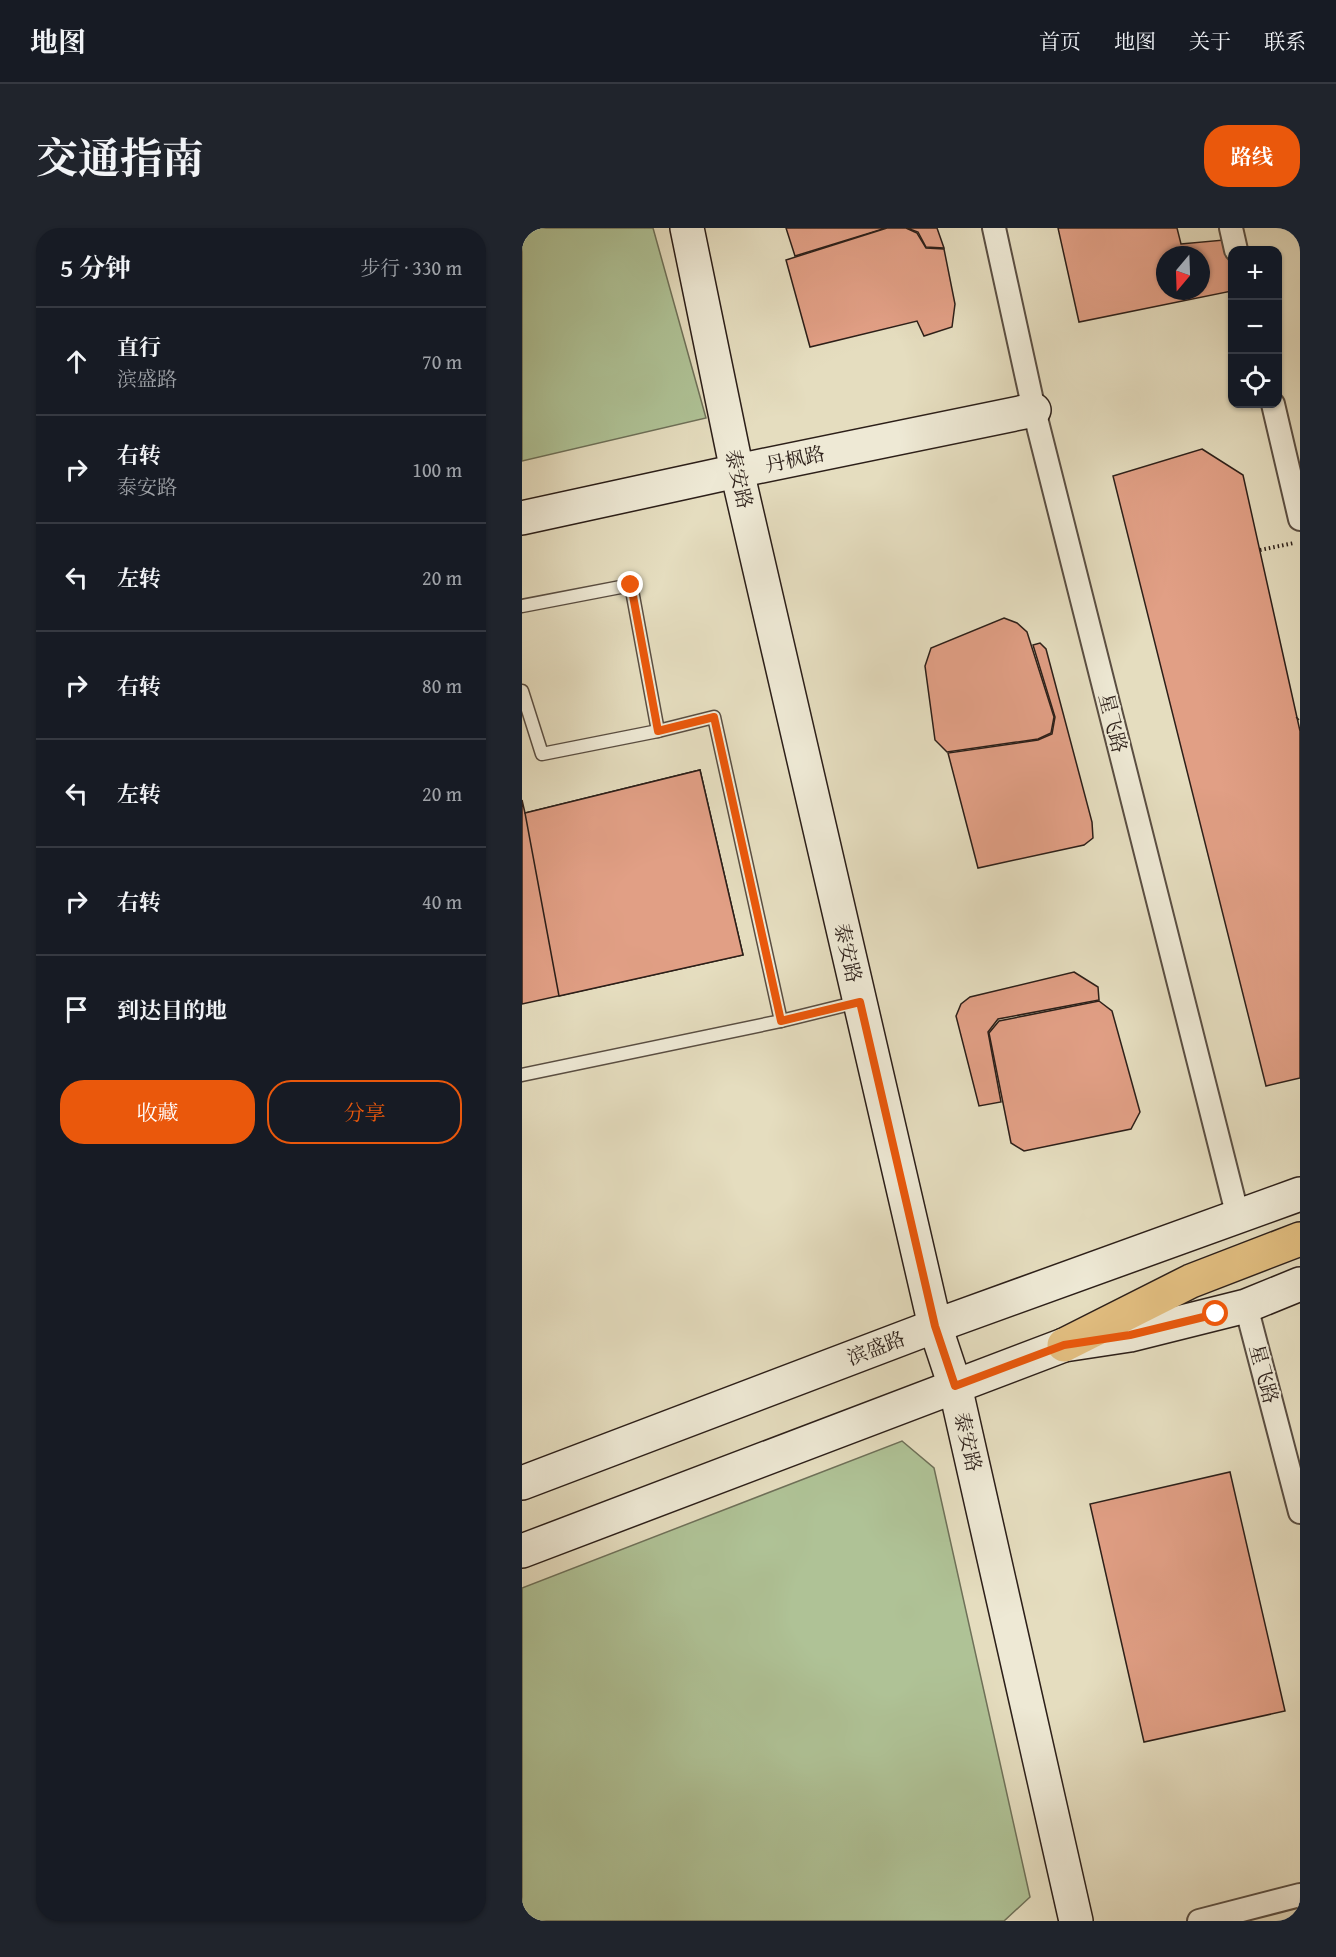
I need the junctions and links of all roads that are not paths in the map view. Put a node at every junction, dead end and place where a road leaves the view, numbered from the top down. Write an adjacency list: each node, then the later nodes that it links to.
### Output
1 (687, 228): 7 (street, 泰安路)
2 (993, 228): 6 (street, 星飞路)
3 (1231, 228): 4 (street)
4 (1235, 246)
5 (1274, 408): 9 (street)
6 (1034, 410): 7 (street, 丹枫路); 17 (street, 星飞路)
7 (737, 471): 8 (street, 丹枫路); 13 (street, 泰安路)
8 (522, 518)
9 (1300, 519)
10 (522, 606): 12 (lane)
11 (522, 691): 12 (lane)
12 (658, 731): 14 (lane)
13 (860, 1002): 14 (lane); 21 (street, 泰安路)
14 (781, 1021): 15 (lane)
15 (522, 1075)
16 (1300, 1194): 17 (street, 滨盛路)
17 (1238, 1217): 21 (street, 滨盛路)
18 (1300, 1239): 22 (highway)
19 (1300, 1284): 20 (street)
20 (1246, 1306): 22 (street); 25 (street, 星飞路)
21 (935, 1326): 23 (street, 泰安路); 24 (street, 滨盛路)
22 (1064, 1345): 23 (street)
23 (955, 1386): 26 (street); 28 (street, 泰安路)
24 (522, 1483)
25 (1300, 1512)
26 (522, 1551)
27 (1300, 1895): 29 (street)
28 (1076, 1921)
29 (1199, 1921)

